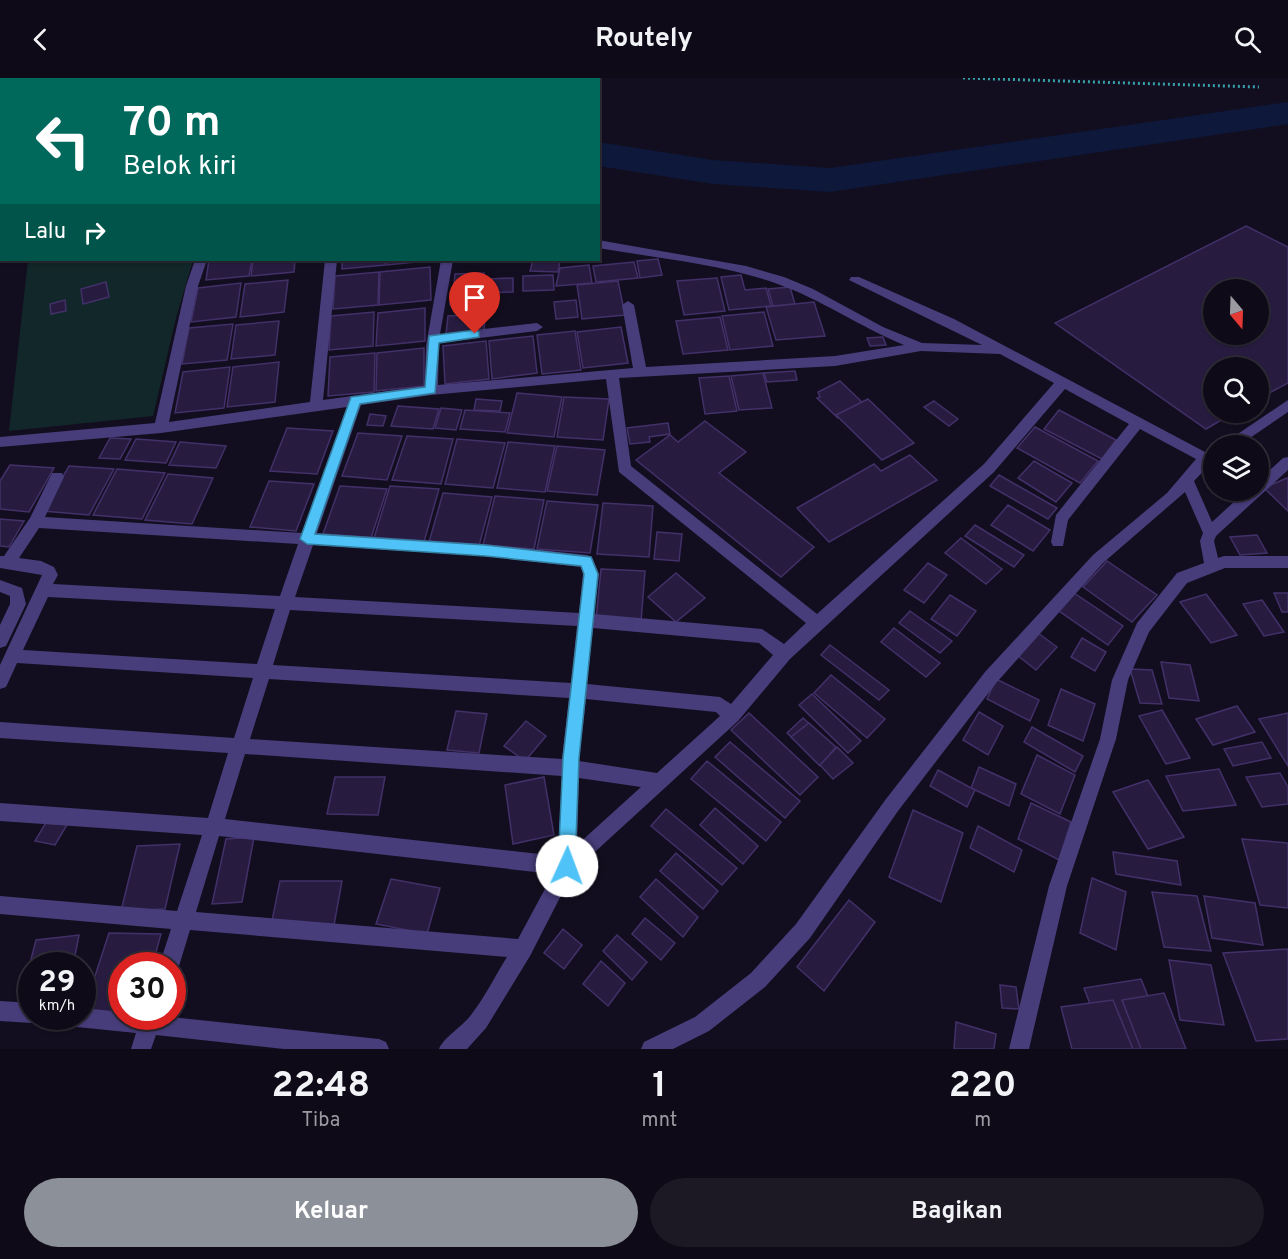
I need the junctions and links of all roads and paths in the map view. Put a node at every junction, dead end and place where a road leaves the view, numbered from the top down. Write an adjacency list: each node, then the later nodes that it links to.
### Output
1 (963, 78): 2 (path)
2 (1258, 87)
3 (600, 244): 11 (street)
4 (201, 261): 21 (street)
5 (331, 261): 18 (street)
6 (447, 261): 10 (street)
7 (855, 280): 12 (street)
8 (628, 305): 14 (street)
9 (537, 327): 10 (street)
10 (433, 339): 16 (street)
11 (921, 347): 12 (street); 14 (street)
12 (1000, 350): 15 (street)
13 (612, 374): 14 (street); 16 (street); 42 (street)
14 (640, 374)
15 (1064, 381): 20 (street); 42 (street)
16 (431, 390): 17 (street)
17 (356, 400): 18 (street); 33 (street)
18 (316, 405): 21 (street)
19 (1288, 405): 22 (street)
20 (1139, 421): 24 (street); 34 (street)
21 (161, 428): 23 (street)
22 (1243, 435)
23 (0, 442)
24 (1203, 452)
25 (1203, 462): 29 (street)
26 (1288, 462): 28 (street)
27 (57, 477): 31 (street)
28 (1269, 480)
29 (1187, 481): 32 (street); 68 (street)
30 (1245, 501): 32 (street)
31 (34, 522): 33 (street); 36 (street)
32 (1209, 533): 37 (street)
33 (307, 539): 40 (street); 41 (street)
34 (1058, 542)
35 (1288, 562): 37 (street)
36 (4, 563): 39 (street)
37 (1212, 567): 69 (street)
38 (0, 586): 43 (street)
39 (45, 590): 40 (street); 45 (street)
40 (285, 603): 41 (street); 46 (street)
41 (584, 620): 44 (street); 48 (street)
42 (817, 623): 44 (street)
43 (0, 641)
44 (784, 654): 49 (street)
45 (12, 656): 46 (street); 47 (street)
46 (263, 672): 48 (street); 51 (street)
47 (0, 682)
48 (577, 691): 49 (street); 52 (street)
49 (732, 716): 53 (street)
50 (0, 730): 51 (street)
51 (241, 744): 52 (street); 55 (street)
52 (571, 768): 53 (street); 56 (street)
53 (661, 782): 56 (street)
54 (0, 813): 55 (street)
55 (214, 827): 56 (street); 58 (street)
56 (567, 866): 59 (street)
57 (0, 905): 58 (street)
58 (184, 920): 59 (street); 60 (street)
59 (523, 949): 67 (street)
60 (174, 952)
61 (0, 1011): 62 (street)
62 (18, 1012)
63 (186, 1024): 66 (street)
64 (148, 1030): 65 (street)
65 (141, 1049)
66 (379, 1049)
67 (449, 1049)
68 (651, 1049)
69 (1019, 1049)

